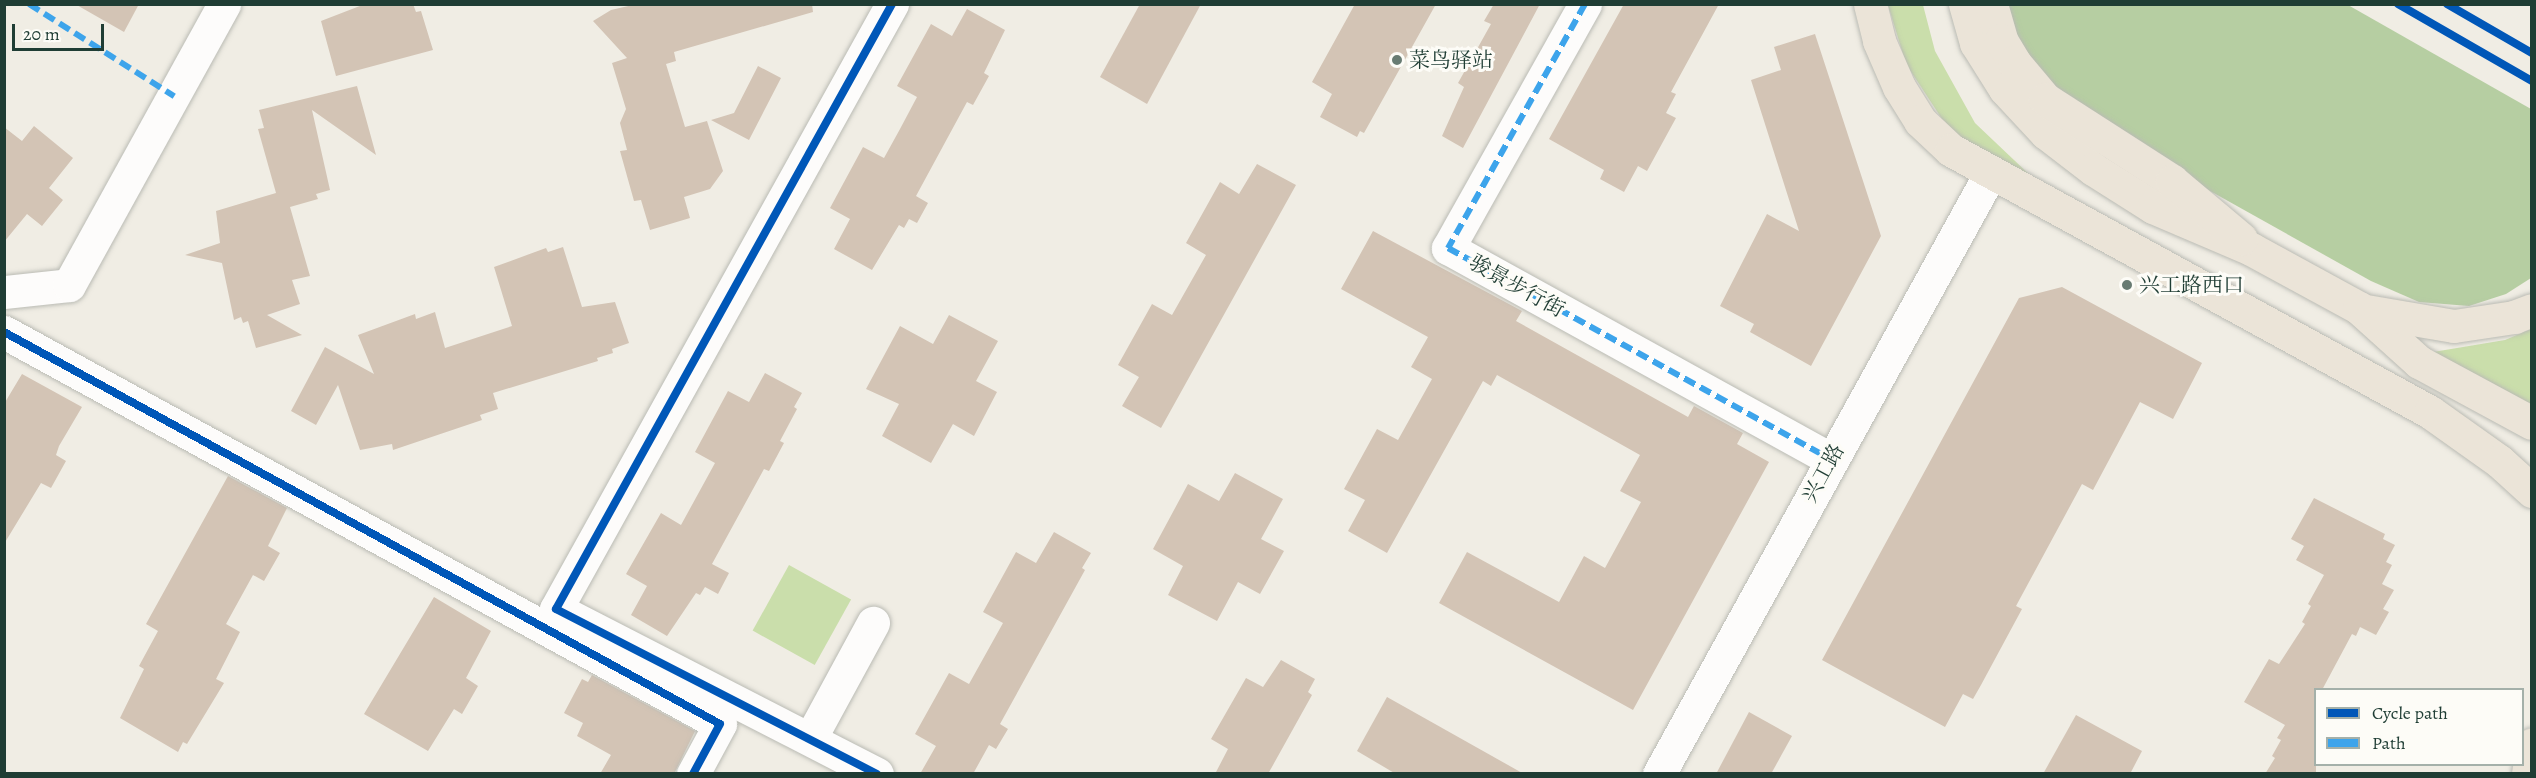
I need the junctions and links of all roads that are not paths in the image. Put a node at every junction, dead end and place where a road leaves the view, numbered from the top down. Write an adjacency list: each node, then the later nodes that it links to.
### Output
1 (224, 4): 9 (street)
2 (892, 4): 17 (street)
3 (1585, 4): 14 (street, 骏景步行街)
4 (1870, 4): 7 (main road)
5 (1965, 4): 8 (main road)
6 (1991, 4): 8 (main road)
7 (1990, 174): 14 (street, 兴工路); 15 (main road)
8 (2270, 259): 10 (main road)
9 (4, 292)
10 (2359, 308): 11 (main road); 13 (main road)
11 (2532, 310)
12 (4, 332): 19 (street)
13 (2527, 423)
14 (1831, 459): 21 (street, 兴工路)
15 (2522, 475)
16 (873, 623): 17 (street)
17 (811, 737): 20 (street)
18 (2532, 744): 22 (main road)
19 (693, 774)
20 (877, 774)
21 (1659, 774)
22 (2528, 774)

